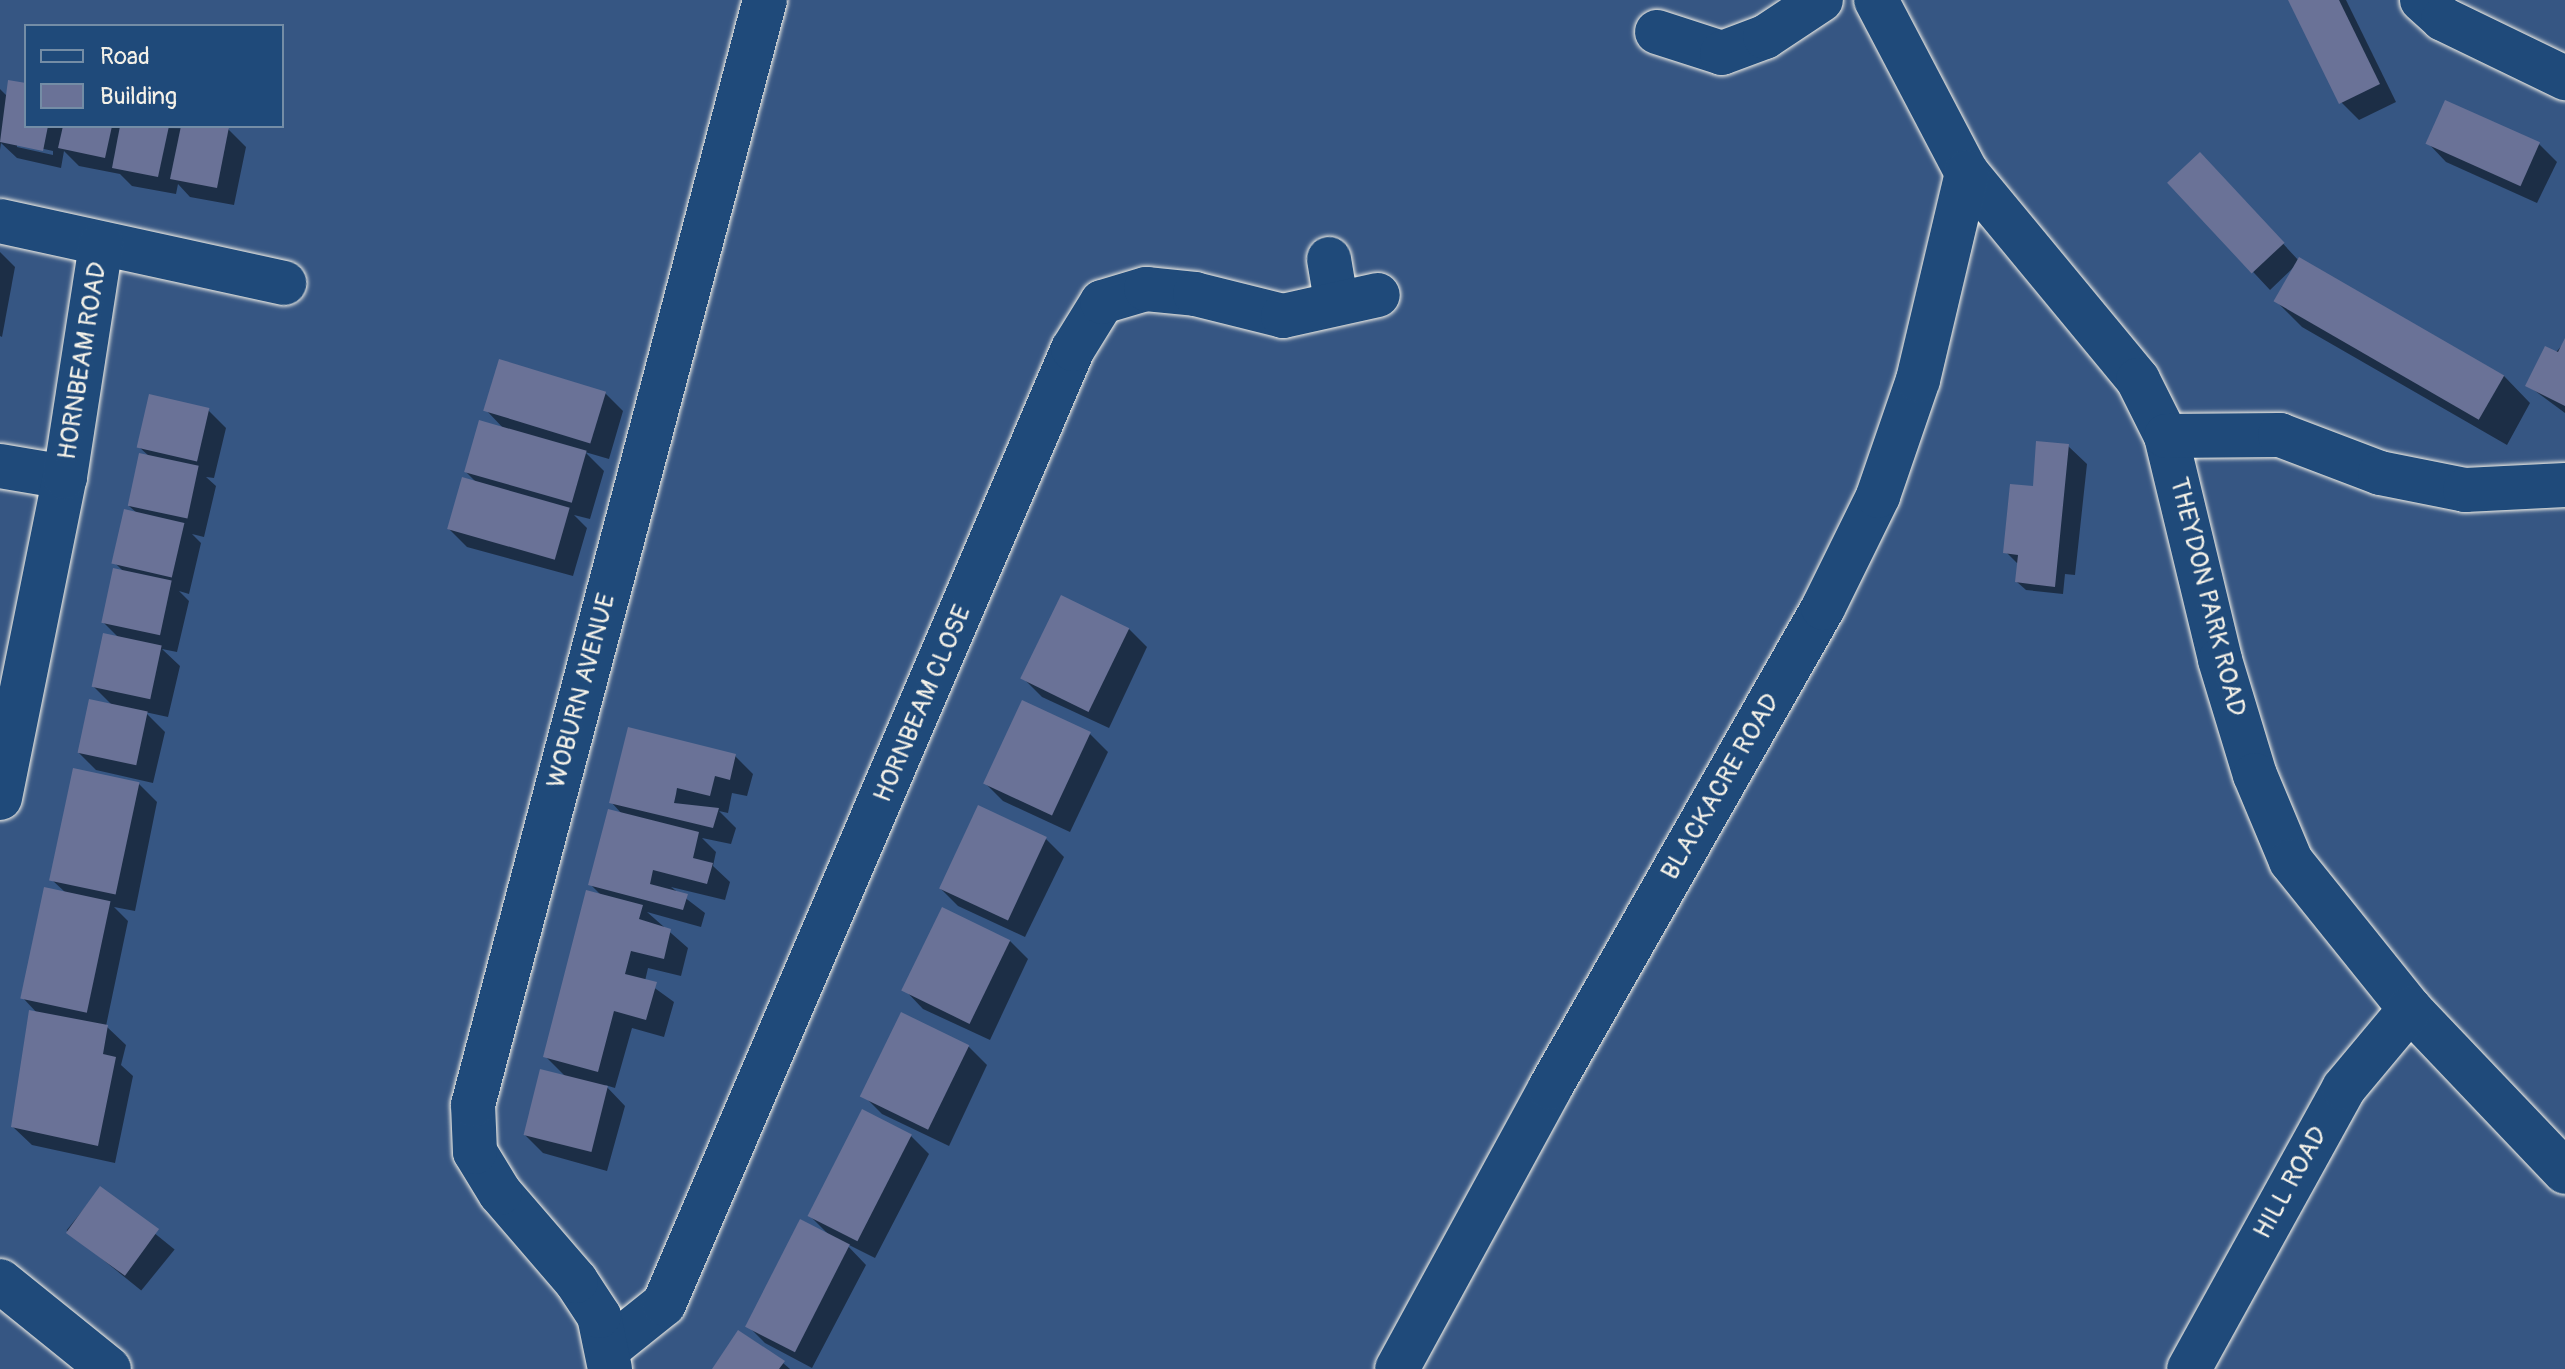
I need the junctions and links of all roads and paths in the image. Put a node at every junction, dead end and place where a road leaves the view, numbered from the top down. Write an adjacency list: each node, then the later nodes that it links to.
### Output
1 (765, 0): 20 (street, WOBURN AVENUE)
2 (1821, 0): 5 (street)
3 (1876, 0): 7 (street, THEYDON PARK ROAD)
4 (2422, 0): 6 (street)
5 (1657, 32)
6 (2565, 78)
7 (1967, 173): 12 (street, THEYDON PARK ROAD); 22 (street, BLACKACRE ROAD)
8 (0, 221): 9 (street, HORNBEAM ROAD)
9 (101, 244): 11 (street, HORNBEAM ROAD); 14 (street, HORNBEAM ROAD)
10 (1329, 259): 20 (street, HORNBEAM CLOSE)
11 (284, 283)
12 (2166, 436): 15 (street); 17 (street, THEYDON PARK ROAD)
13 (0, 466): 14 (street, HORNBEAM ROAD)
14 (65, 477): 16 (street, HORNBEAM ROAD)
15 (2565, 485)
16 (0, 798)
17 (2410, 1009): 18 (street, THEYDON PARK ROAD); 23 (street, HILL ROAD)
18 (2565, 1172)
19 (0, 1281): 21 (street)
20 (610, 1359)
21 (109, 1369)
22 (1397, 1369)
23 (2189, 1369)

